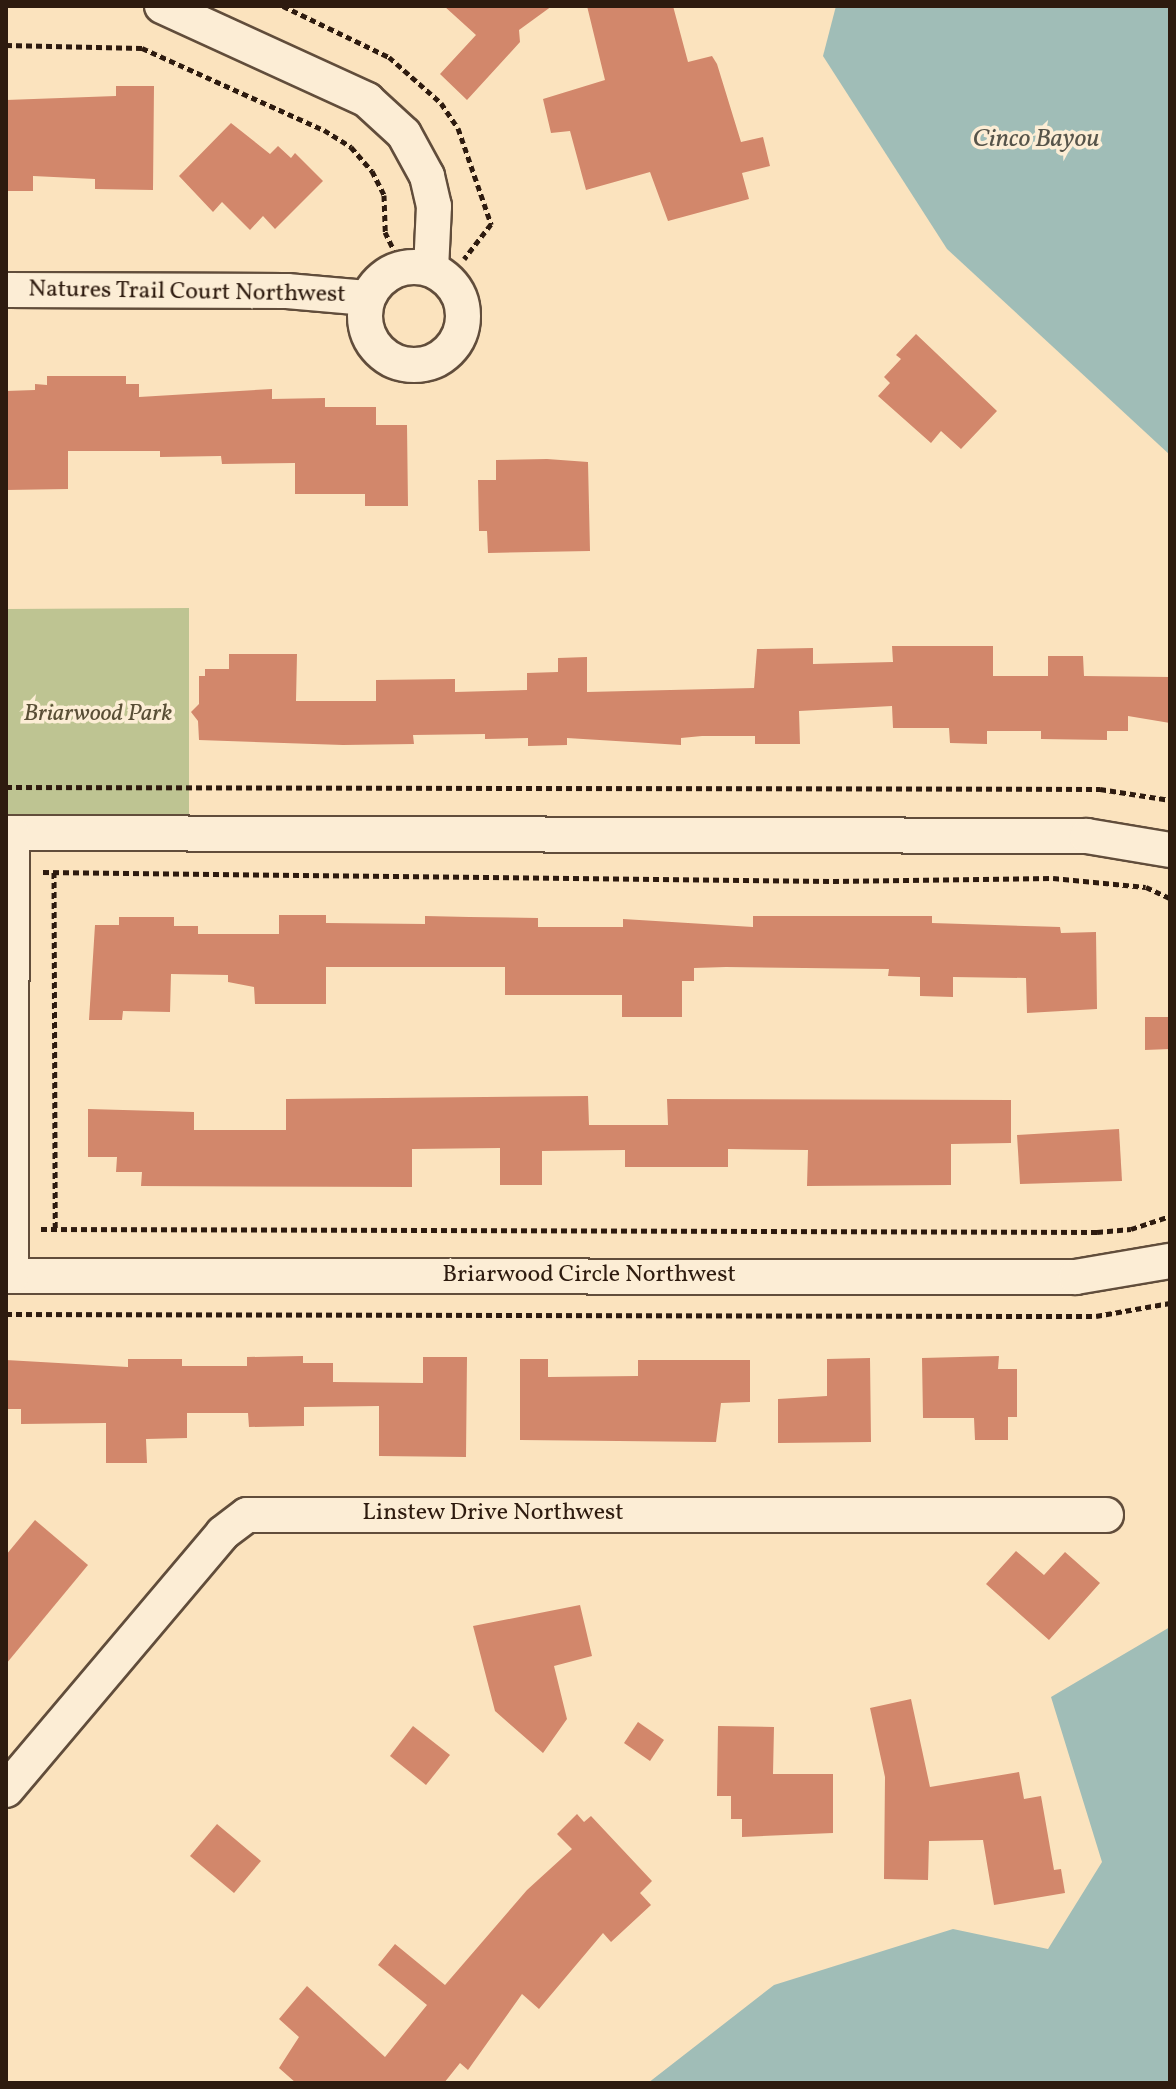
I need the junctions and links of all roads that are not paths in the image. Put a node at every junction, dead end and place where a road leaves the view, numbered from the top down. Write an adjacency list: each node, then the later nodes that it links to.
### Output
1 (162, 6): 2 (street)
2 (418, 268): 4 (street, Natures Trail Court Northwest); 4 (street, Natures Trail Court Northwest)
3 (6, 290): 4 (street, Natures Trail Court Northwest)
4 (367, 298)
5 (9, 833): 6 (street); 8 (street)
6 (1170, 850)
7 (1170, 1261): 8 (street, Briarwood Circle Northwest)
8 (8, 1276)
9 (1106, 1515): 10 (street, Linstew Drive Northwest)
10 (6, 1790)

